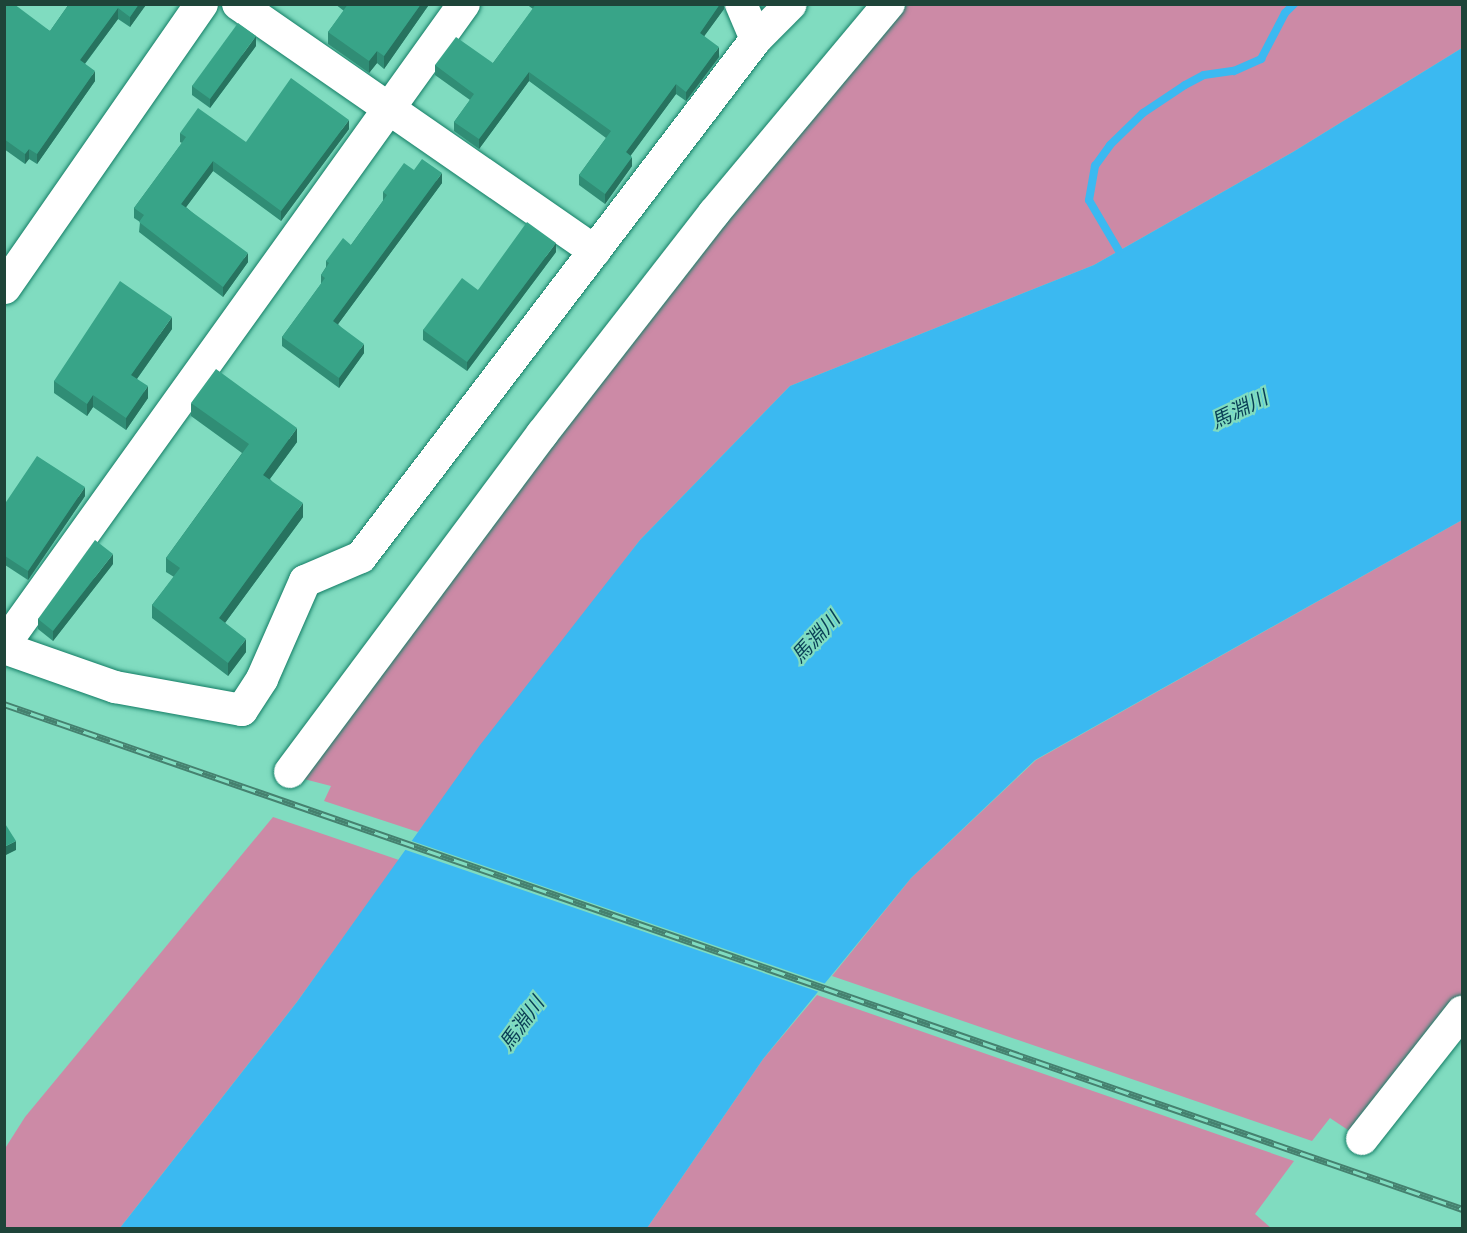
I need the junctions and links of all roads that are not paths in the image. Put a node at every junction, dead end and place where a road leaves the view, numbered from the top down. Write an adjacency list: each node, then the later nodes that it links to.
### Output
1 (201, 4): 10 (street)
2 (238, 4): 8 (street)
3 (464, 4): 8 (street)
4 (741, 4): 7 (street)
5 (790, 4): 7 (street)
6 (889, 4): 12 (street)
7 (756, 39): 9 (street)
8 (387, 109): 9 (street); 11 (street)
9 (595, 251): 11 (street)
10 (4, 287)
11 (4, 646)
12 (290, 772)
13 (1462, 1012): 14 (street)
14 (1362, 1139)

